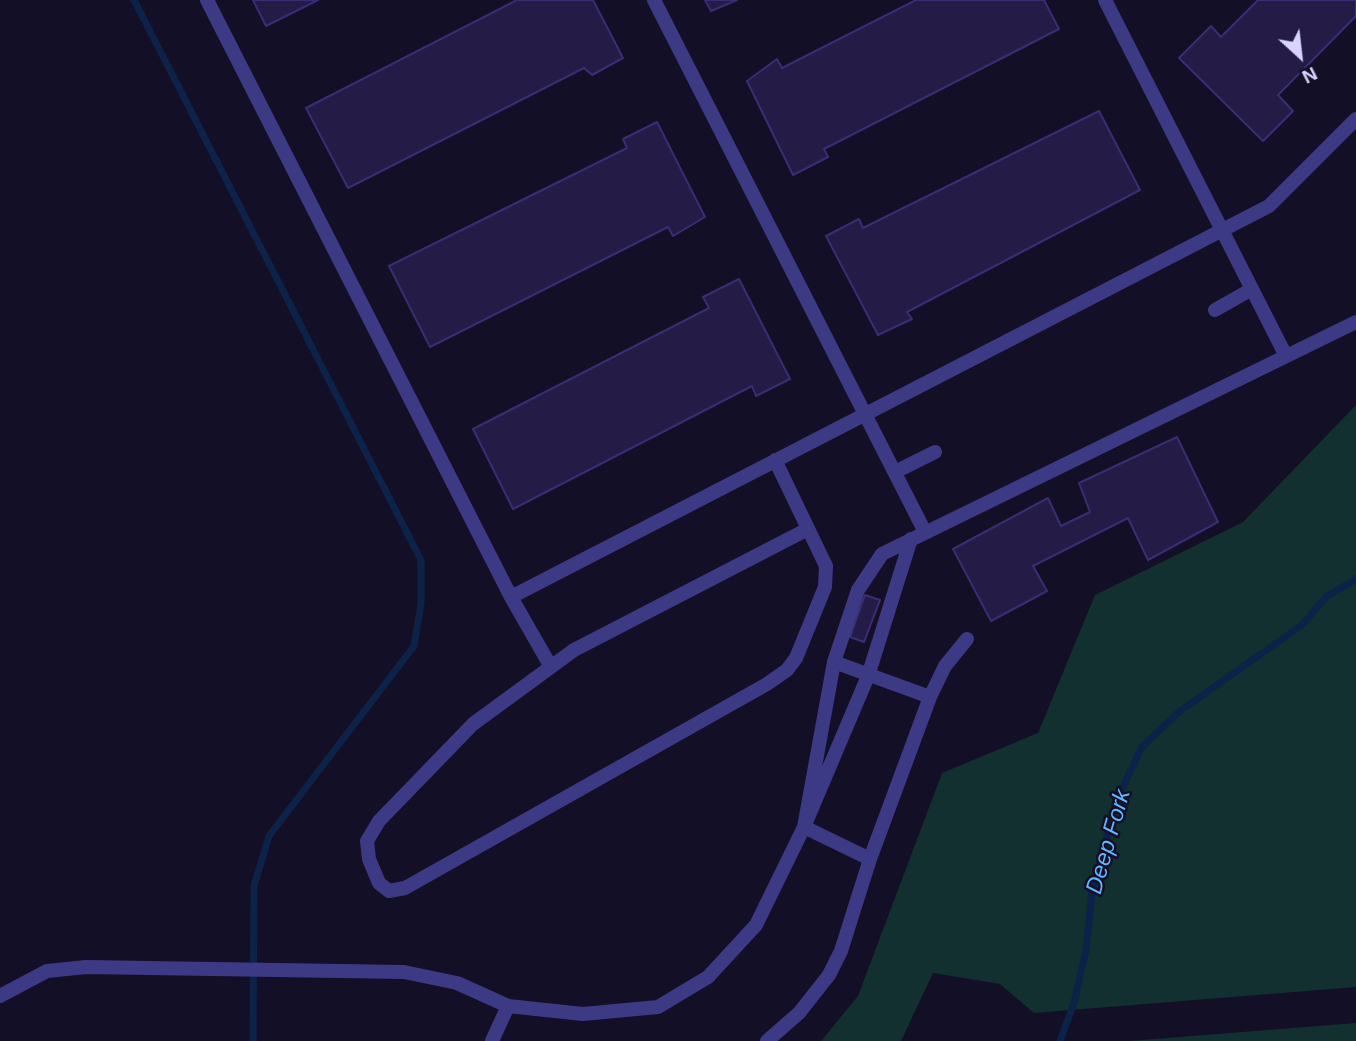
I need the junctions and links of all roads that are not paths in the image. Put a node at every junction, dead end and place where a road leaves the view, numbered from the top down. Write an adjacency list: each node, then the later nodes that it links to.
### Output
1 (207, 0): 17 (lane)
2 (654, 0): 10 (lane)
3 (1105, 0): 5 (lane)
4 (1356, 119): 5 (lane)
5 (1222, 230): 6 (lane); 10 (lane)
6 (1252, 289): 7 (lane); 9 (lane)
7 (1215, 310)
8 (1356, 322): 9 (lane)
9 (1286, 356): 15 (lane)
10 (865, 414): 12 (lane); 13 (lane)
11 (935, 452): 13 (lane)
12 (775, 460): 14 (lane); 17 (lane)
13 (895, 472): 15 (lane)
14 (808, 529): 20 (lane); 20 (lane)
15 (926, 532): 16 (lane)
16 (911, 539): 19 (lane); 21 (lane)
17 (511, 597): 20 (lane)
18 (967, 639): 22 (lane)
19 (834, 662): 21 (lane); 23 (lane)
20 (551, 667)
21 (868, 676): 22 (lane); 23 (lane)
22 (930, 698): 24 (lane)
23 (804, 827): 24 (lane); 26 (lane)
24 (870, 859): 28 (lane)
25 (0, 996): 26 (lane)
26 (508, 1006): 27 (lane)
27 (492, 1041)
28 (767, 1041)

